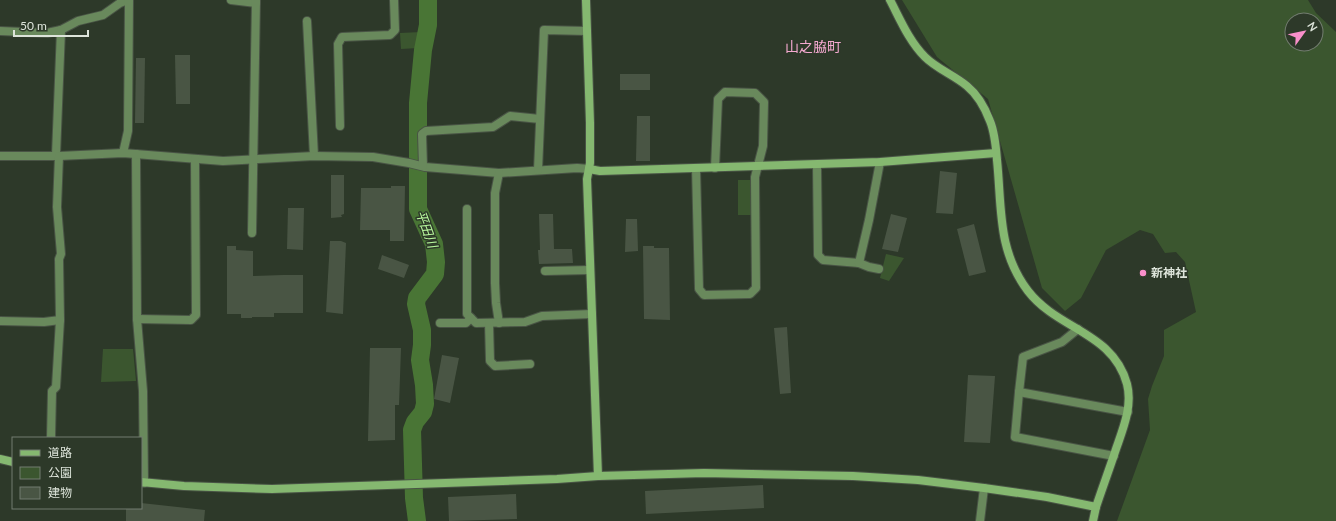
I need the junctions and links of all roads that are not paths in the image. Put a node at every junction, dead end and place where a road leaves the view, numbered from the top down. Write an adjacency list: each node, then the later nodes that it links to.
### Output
1 (128, 0): 7 (street); 14 (street)
2 (231, 0): 6 (street)
3 (394, 0): 13 (street)
4 (586, 0): 11 (street)
5 (890, 0): 15 (street)
6 (256, 2): 21 (street)
7 (112, 3): 9 (street)
8 (307, 21): 19 (street)
9 (61, 30): 10 (street); 18 (street)
10 (0, 31)
11 (587, 31): 12 (street); 29 (street)
12 (540, 119): 23 (street); 28 (street)
13 (340, 126)
14 (123, 153): 16 (street); 18 (street)
15 (996, 153): 22 (street); 45 (street)
16 (136, 154): 20 (street); 39 (street)
17 (0, 156): 18 (street)
18 (58, 156): 40 (street)
19 (314, 156): 21 (street); 23 (street)
20 (195, 159): 21 (street); 39 (street)
21 (253, 159): 32 (street)
22 (880, 162): 24 (street); 33 (street)
23 (419, 165): 30 (street)
24 (817, 165): 25 (street); 33 (street)
25 (757, 167): 26 (street); 27 (street); 27 (street)
26 (696, 168): 27 (street); 29 (street)
27 (715, 168)
28 (538, 170): 29 (street); 30 (street)
29 (589, 170): 35 (street)
30 (499, 172): 44 (street)
31 (467, 210): 38 (street)
32 (252, 233)
33 (859, 263): 34 (street)
34 (879, 269)
35 (590, 270): 36 (street); 37 (street)
36 (545, 271)
37 (592, 314): 44 (street); 53 (street)
38 (471, 318): 42 (street); 43 (street)
39 (137, 319): 54 (street)
40 (60, 320): 41 (street); 49 (street)
41 (0, 322)
42 (490, 322): 44 (street); 46 (street)
43 (440, 323)
44 (499, 323)
45 (1078, 329): 47 (street); 48 (street)
46 (530, 364)
47 (1019, 392): 48 (street); 50 (street)
48 (1128, 412): 50 (street)
49 (51, 437)
50 (1114, 456): 56 (street)
51 (0, 459): 52 (street)
52 (12, 462)
53 (598, 476): 54 (street); 55 (street)
54 (142, 482)
55 (984, 488): 56 (street); 57 (street)
56 (1096, 507): 58 (street)
57 (980, 521)
58 (1093, 521)

